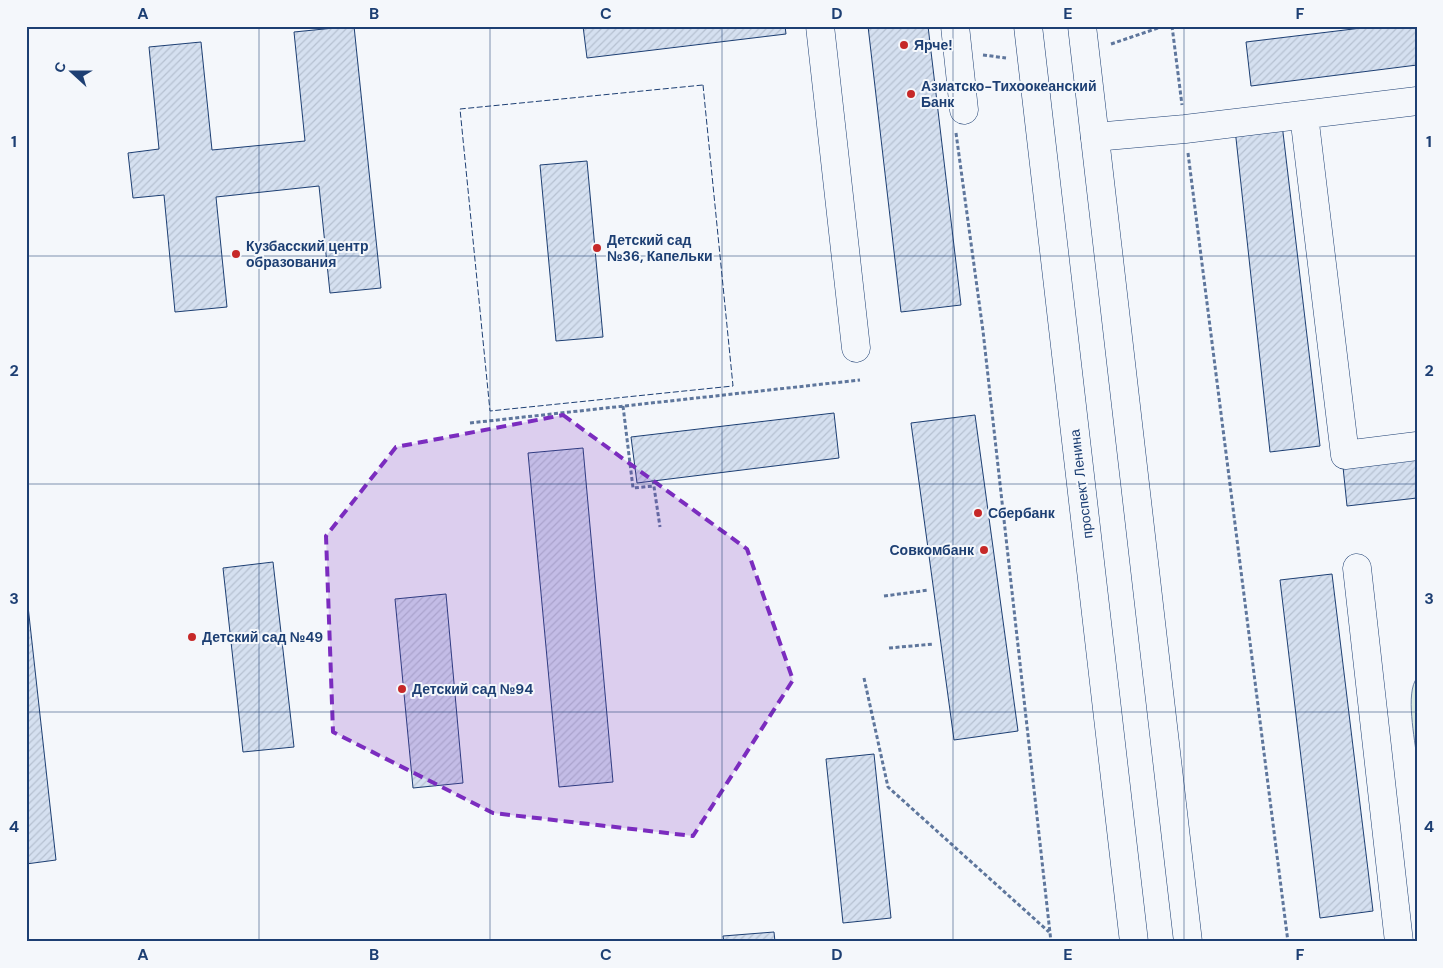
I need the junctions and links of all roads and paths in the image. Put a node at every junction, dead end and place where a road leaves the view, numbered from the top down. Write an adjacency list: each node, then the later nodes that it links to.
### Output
1 (820, 26): 13 (main road)
2 (955, 26): 10 (main road)
3 (1028, 26): 29 (main road, проспект Ленина)
4 (1082, 26): 12 (main road)
5 (1164, 26): 7 (path)
6 (1172, 26): 11 (path)
7 (1110, 44)
8 (1417, 100): 9 (main road)
9 (1304, 115): 11 (main road); 17 (main road)
10 (960, 121): 27 (path)
11 (1184, 129): 12 (main road); 31 (path)
12 (1095, 137): 30 (main road)
13 (856, 348)
14 (860, 380): 15 (path)
15 (623, 406): 16 (path); 19 (path)
16 (470, 423)
17 (1417, 446)
18 (653, 480): 19 (path)
19 (654, 486): 20 (path)
20 (660, 527)
21 (1357, 568): 32 (main road)
22 (928, 590): 23 (path)
23 (884, 596)
24 (934, 644): 25 (path)
25 (889, 648)
26 (864, 678): 27 (path)
27 (1050, 932): 28 (path)
28 (1051, 942)
29 (1134, 942)
30 (1188, 942)
31 (1288, 942)
32 (1399, 942)

